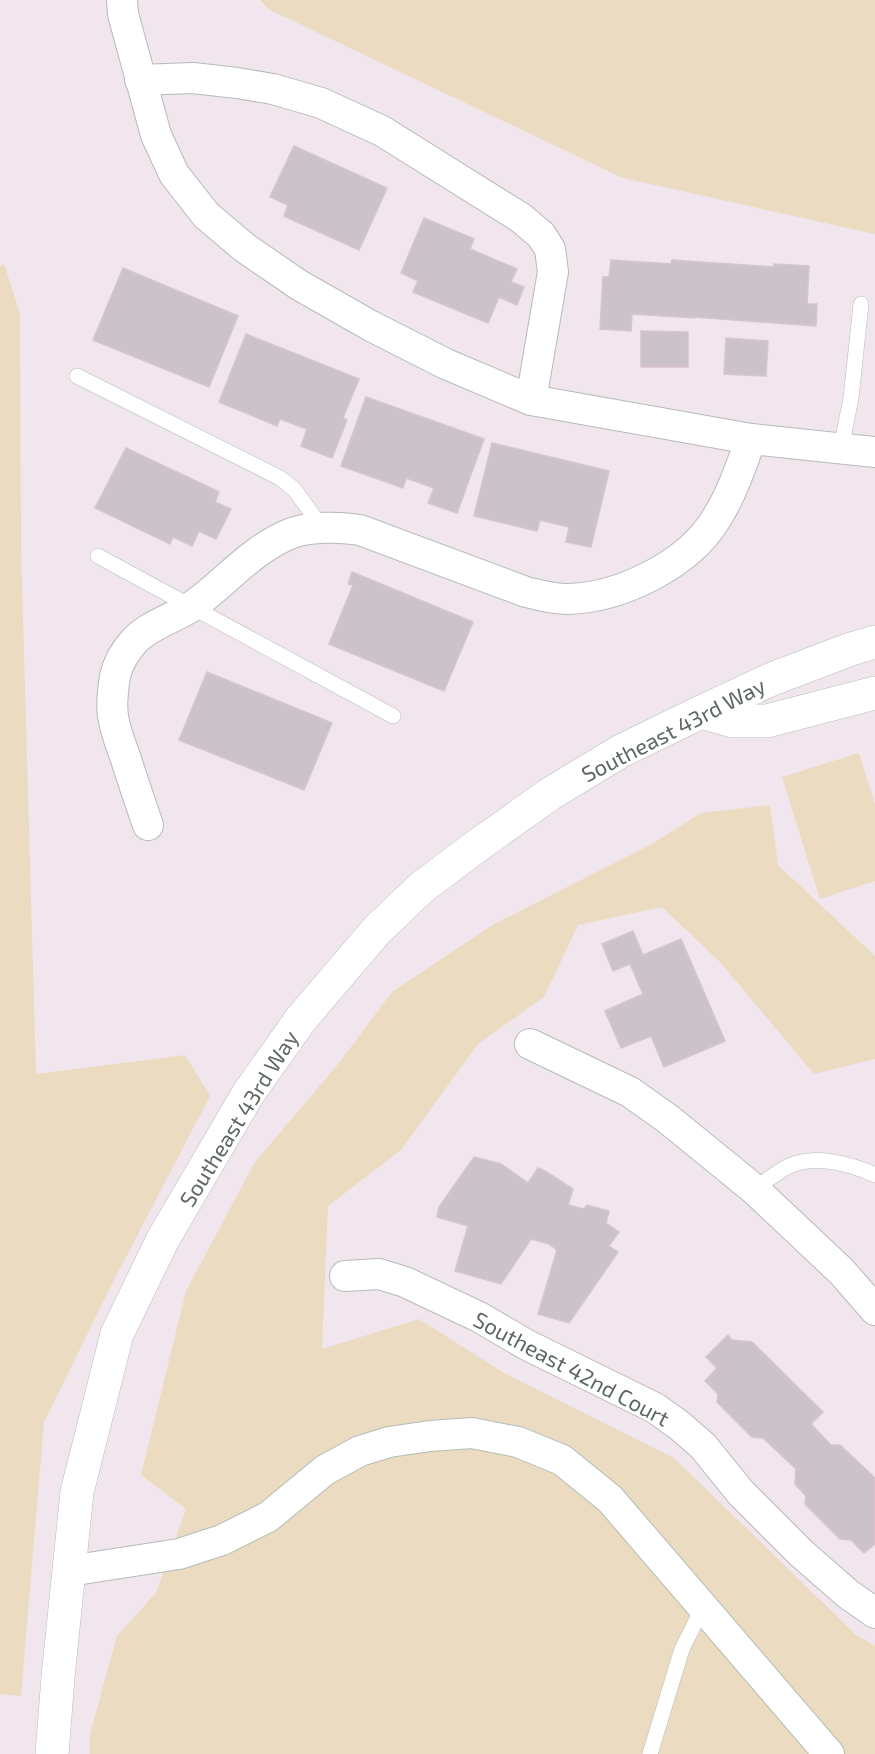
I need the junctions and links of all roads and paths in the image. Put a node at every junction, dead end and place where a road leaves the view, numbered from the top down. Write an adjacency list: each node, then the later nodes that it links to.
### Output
1 (122, 0): 2 (street)
2 (140, 80): 5 (street); 5 (street)
3 (861, 304): 7 (lane)
4 (77, 376): 9 (lane)
5 (531, 400): 6 (street)
6 (751, 439): 7 (street); 9 (street)
7 (841, 448): 8 (street)
8 (875, 452)
9 (322, 529): 11 (street)
10 (98, 556): 11 (lane)
11 (191, 607): 15 (lane); 16 (street)
12 (875, 642): 14 (main road, Southeast 43rd Way)
13 (875, 693): 14 (main road)
14 (701, 712): 22 (main road, Southeast 43rd Way)
15 (393, 716)
16 (148, 825)
17 (530, 1044): 19 (street)
18 (875, 1175): 19 (lane)
19 (754, 1190): 21 (street)
20 (345, 1276): 24 (street, Southeast 42nd Court)
21 (875, 1310)
22 (69, 1571): 23 (street); 25 (main road, Southeast 43rd Way)
23 (703, 1607): 26 (lane); 27 (street)
24 (875, 1613)
25 (52, 1754)
26 (650, 1754)
27 (829, 1754)

